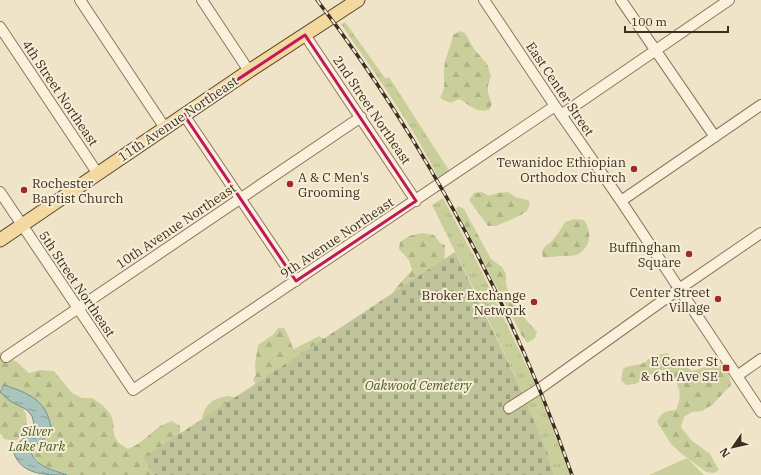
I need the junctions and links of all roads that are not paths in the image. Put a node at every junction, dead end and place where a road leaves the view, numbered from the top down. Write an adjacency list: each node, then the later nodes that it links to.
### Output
1 (80, 0): 15 (street)
2 (202, 0): 10 (street)
3 (484, 0): 12 (street, East Center Street)
4 (621, 0): 9 (street)
5 (728, 0): 9 (street, 9th Avenue Northeast)
6 (350, 2): 8 (main road, 11th Avenue Northeast)
7 (0, 27): 17 (street, 4th Street Northeast)
8 (305, 35): 10 (main road, 11th Avenue Northeast); 14 (street, 2nd Street Northeast)
9 (656, 51): 12 (street, 9th Avenue Northeast); 16 (street)
10 (249, 71): 13 (main road, 11th Avenue Northeast)
11 (761, 105): 16 (street)
12 (558, 111): 20 (street, 9th Avenue Northeast); 21 (street, East Center Street)
13 (184, 115): 15 (main road, 11th Avenue Northeast); 19 (street)
14 (361, 117): 19 (street, 10th Avenue Northeast); 20 (street, 2nd Street Northeast)
15 (165, 128): 17 (main road, 11th Avenue Northeast)
16 (715, 137): 21 (street)
17 (98, 174): 22 (main road, 11th Avenue Northeast)
18 (0, 192): 22 (street, 5th Street Northeast)
19 (240, 198): 25 (street); 27 (street, 10th Avenue Northeast)
20 (416, 201): 25 (street, 9th Avenue Northeast)
21 (621, 201): 26 (street, East Center Street)
22 (22, 225): 24 (main road, 11th Avenue Northeast); 27 (street, 5th Street Northeast)
23 (761, 233): 26 (street)
24 (0, 240)
25 (296, 281): 31 (street, 9th Avenue Northeast)
26 (679, 289): 30 (street, East Center Street); 32 (street)
27 (78, 308): 28 (street, 10th Avenue Northeast); 31 (street, 5th Street Northeast)
28 (6, 357)
29 (761, 359): 30 (street)
30 (737, 376): 33 (street, East Center Street)
31 (133, 390)
32 (509, 408)
33 (761, 412)

